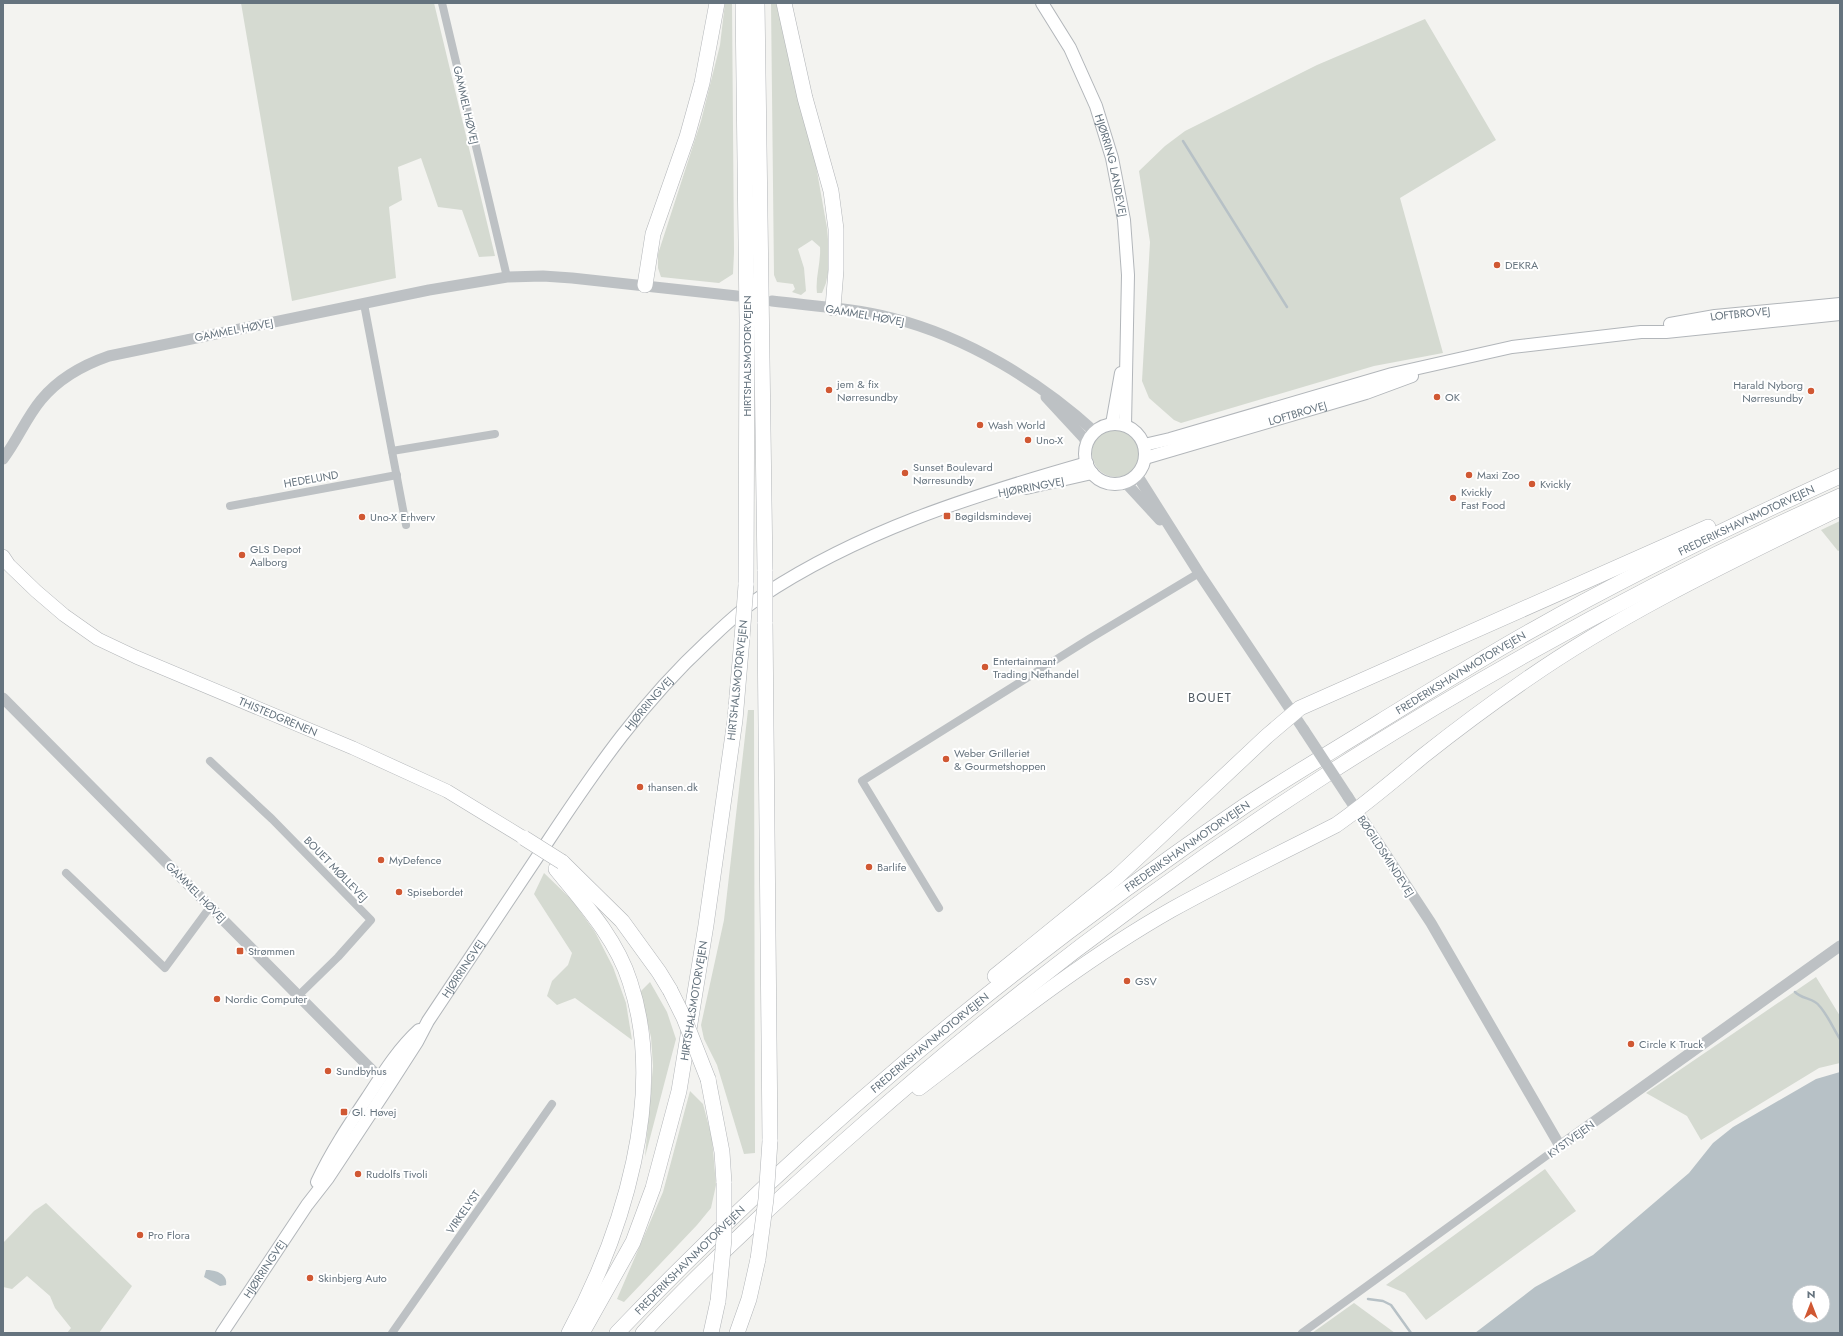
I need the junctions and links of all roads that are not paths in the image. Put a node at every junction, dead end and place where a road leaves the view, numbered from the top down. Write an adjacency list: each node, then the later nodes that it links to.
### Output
1 (442, 3): 7 (street, GAMMEL HØVEJ)
2 (717, 3): 8 (highway)
3 (743, 3): 62 (highway, HIRTSHALSMOTORVEJEN, bridge)
4 (757, 3): 66 (highway, HIRTSHALSMOTORVEJEN, bridge)
5 (784, 3): 13 (highway)
6 (1042, 3): 16 (main road, HJØRRING LANDEVEJ)
7 (507, 277): 8 (street, GAMMEL HØVEJ); 11 (street, GAMMEL HØVEJ)
8 (645, 285): 9 (street, GAMMEL HØVEJ)
9 (737, 296)
10 (772, 301): 13 (street, GAMMEL HØVEJ)
11 (364, 304): 25 (street); 27 (street, GAMMEL HØVEJ)
12 (1840, 304): 15 (main road, LOFTBROVEJ)
13 (833, 308): 18 (street, GAMMEL HØVEJ)
14 (1840, 314): 15 (main road, LOFTBROVEJ)
15 (1641, 332): 17 (main road, LOFTBROVEJ)
16 (1127, 342): 19 (main road, HJØRRING LANDEVEJ); 20 (main road, HJØRRING LANDEVEJ)
17 (1448, 363): 24 (main road, LOFTBROVEJ); 26 (main road, LOFTBROVEJ)
18 (1038, 388): 21 (street, GAMMEL HØVEJ); 23 (street, GAMMEL HØVEJ)
19 (1112, 424): 20 (main road); 21 (main road)
20 (1124, 425): 24 (main road)
21 (1095, 432): 23 (main road)
22 (495, 434): 25 (street)
23 (1087, 443): 28 (main road)
24 (1144, 445): 26 (main road)
25 (392, 451): 30 (street)
26 (1146, 458): 31 (main road)
27 (3, 459)
28 (1090, 468): 33 (main road); 54 (main road, HJØRRINGVEJ)
29 (1840, 473): 44 (highway)
30 (396, 475): 35 (street, HEDELUND); 37 (street)
31 (1137, 475): 33 (main road); 38 (street, BØGILDSMINDEVEJ)
32 (1840, 476): 57 (highway, FREDERIKSHAVNMOTORVEJEN)
33 (1125, 482): 38 (street, BØGILDSMINDEVEJ)
34 (1840, 496): 58 (highway, FREDERIKSHAVNMOTORVEJEN)
35 (230, 506)
36 (1840, 508): 46 (highway)
37 (406, 525)
38 (1176, 537): 41 (street, BØGILDSMINDEVEJ)
39 (3, 556): 42 (main road, THISTEDGRENEN)
40 (3, 573): 42 (main road, THISTEDGRENEN)
41 (1199, 573): 44 (street, BØGILDSMINDEVEJ); 51 (street)
42 (36, 591): 47 (main road, THISTEDGRENEN)
43 (3, 698): 50 (street, GAMMEL HØVEJ)
44 (1293, 713): 46 (street, BØGILDSMINDEVEJ, bridge); 57 (highway)
45 (210, 761): 53 (street, BOUET MØLLEVEJ)
46 (1357, 811): 56 (street, BØGILDSMINDEVEJ); 58 (highway)
47 (520, 835): 48 (highway, bridge)
48 (559, 866): 61 (highway); 65 (highway, bridge)
49 (66, 873): 50 (street)
50 (210, 907): 53 (street, GAMMEL HØVEJ)
51 (939, 908)
52 (1840, 946): 56 (street, KYSTVEJEN)
53 (298, 996): 54 (street, GAMMEL HØVEJ)
54 (385, 1080): 59 (main road, HJØRRINGVEJ)
55 (552, 1104): 60 (street, VIRKELYST)
56 (1560, 1146): 67 (street, KYSTVEJEN)
57 (803, 1152): 63 (highway, FREDERIKSHAVNMOTORVEJEN)
58 (799, 1181): 64 (highway, FREDERIKSHAVNMOTORVEJEN)
59 (222, 1333)
60 (392, 1333)
61 (569, 1333)
62 (582, 1333)
63 (617, 1333)
64 (643, 1333)
65 (711, 1333)
66 (737, 1333)
67 (1302, 1333)

